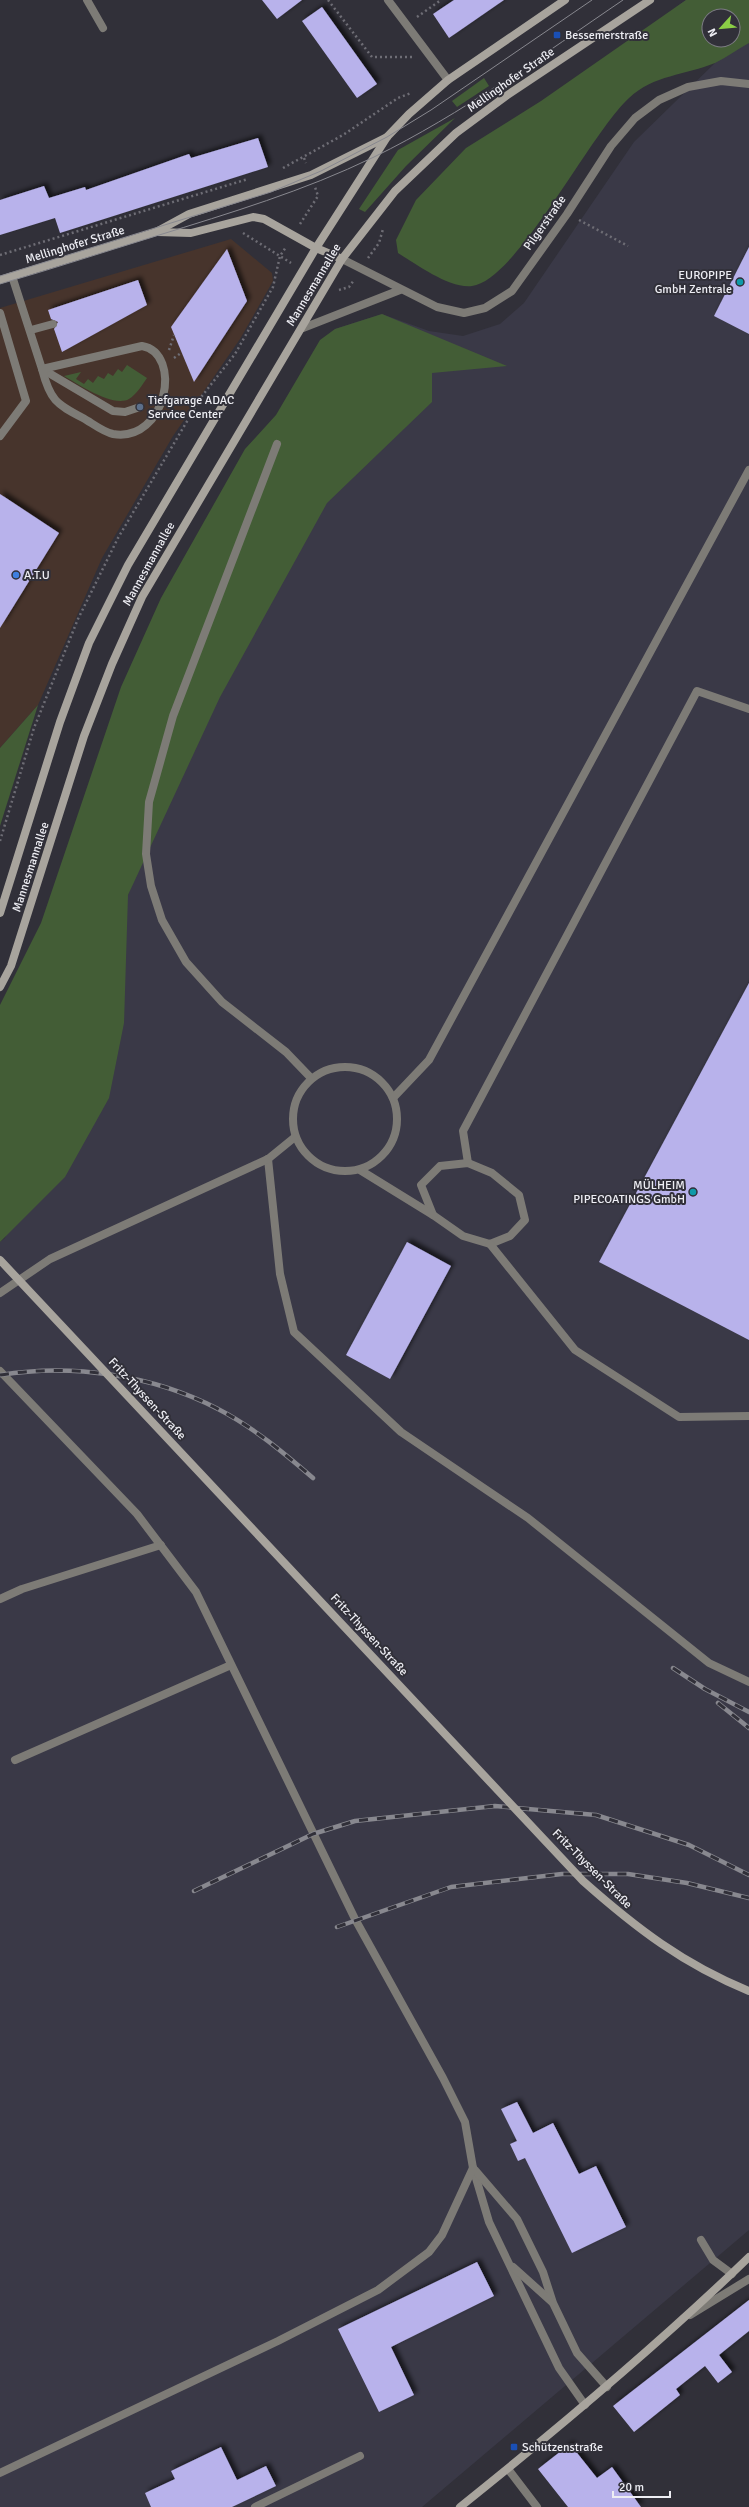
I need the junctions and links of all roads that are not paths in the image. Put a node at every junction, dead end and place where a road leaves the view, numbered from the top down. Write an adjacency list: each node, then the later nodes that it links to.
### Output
1 (86, 0): 5 (street)
2 (388, 0): 6 (street)
3 (565, 0): 6 (main road, Mellinghofer Straße)
4 (650, 0): 9 (main road, Mellinghofer Straße)
5 (103, 28)
6 (448, 80): 8 (main road, Mellinghofer Straße)
7 (749, 84): 16 (street, Pilgerstraße)
8 (387, 137): 10 (main road, Mellinghofer Straße); 11 (main road, Mellinghofer Straße)
9 (395, 191): 13 (main road, Mannesmannallee)
10 (343, 206): 12 (main road, Mannesmannallee)
11 (156, 232): 12 (main road, Mellinghofer Straße); 14 (main road, Mellinghofer Straße)
12 (316, 248): 13 (main road, Mellinghofer Straße); 27 (main road, Mannesmannallee)
13 (342, 259): 16 (street, Pilgerstraße); 19 (main road, Mannesmannallee)
14 (12, 276): 15 (main road, Mellinghofer Straße); 20 (street)
15 (0, 280)
16 (400, 290): 19 (street)
17 (0, 314): 23 (street)
18 (53, 324): 20 (street)
19 (303, 328): 28 (main road, Mannesmannallee)
20 (31, 330): 21 (street)
21 (42, 369): 21 (street); 22 (street)
22 (140, 407)
23 (0, 436)
24 (278, 444): 29 (street)
25 (749, 470): 30 (street)
26 (749, 709): 33 (street)
27 (0, 913)
28 (0, 986)
29 (311, 1078): 30 (street); 31 (street)
30 (393, 1098): 34 (street)
31 (295, 1137): 32 (street); 34 (street)
32 (268, 1159): 38 (street); 44 (street)
33 (468, 1163): 35 (street); 36 (street)
34 (360, 1170): 35 (street)
35 (433, 1215): 36 (street)
36 (490, 1244): 40 (street)
37 (0, 1260): 46 (main road, Fritz-Thyssen-Straße, bridge)
38 (0, 1293)
39 (0, 1372): 41 (street)
40 (749, 1416)
41 (161, 1545): 42 (street); 43 (street)
42 (0, 1600)
43 (231, 1665): 45 (street); 47 (street)
44 (749, 1682)
45 (14, 1760)
46 (749, 1991)
47 (473, 2168): 50 (street); 53 (street); 59 (street)
48 (701, 2240): 51 (street)
49 (749, 2258): 51 (main road)
50 (509, 2264): 53 (street); 56 (street)
51 (732, 2274): 54 (main road)
52 (749, 2279): 54 (street)
53 (553, 2303): 55 (street)
54 (684, 2319): 55 (main road)
55 (607, 2387): 56 (main road)
56 (585, 2405): 58 (main road)
57 (360, 2456): 60 (street)
58 (508, 2468): 61 (main road); 62 (street)
59 (0, 2473)
60 (255, 2507)
61 (460, 2507)
62 (538, 2507)

